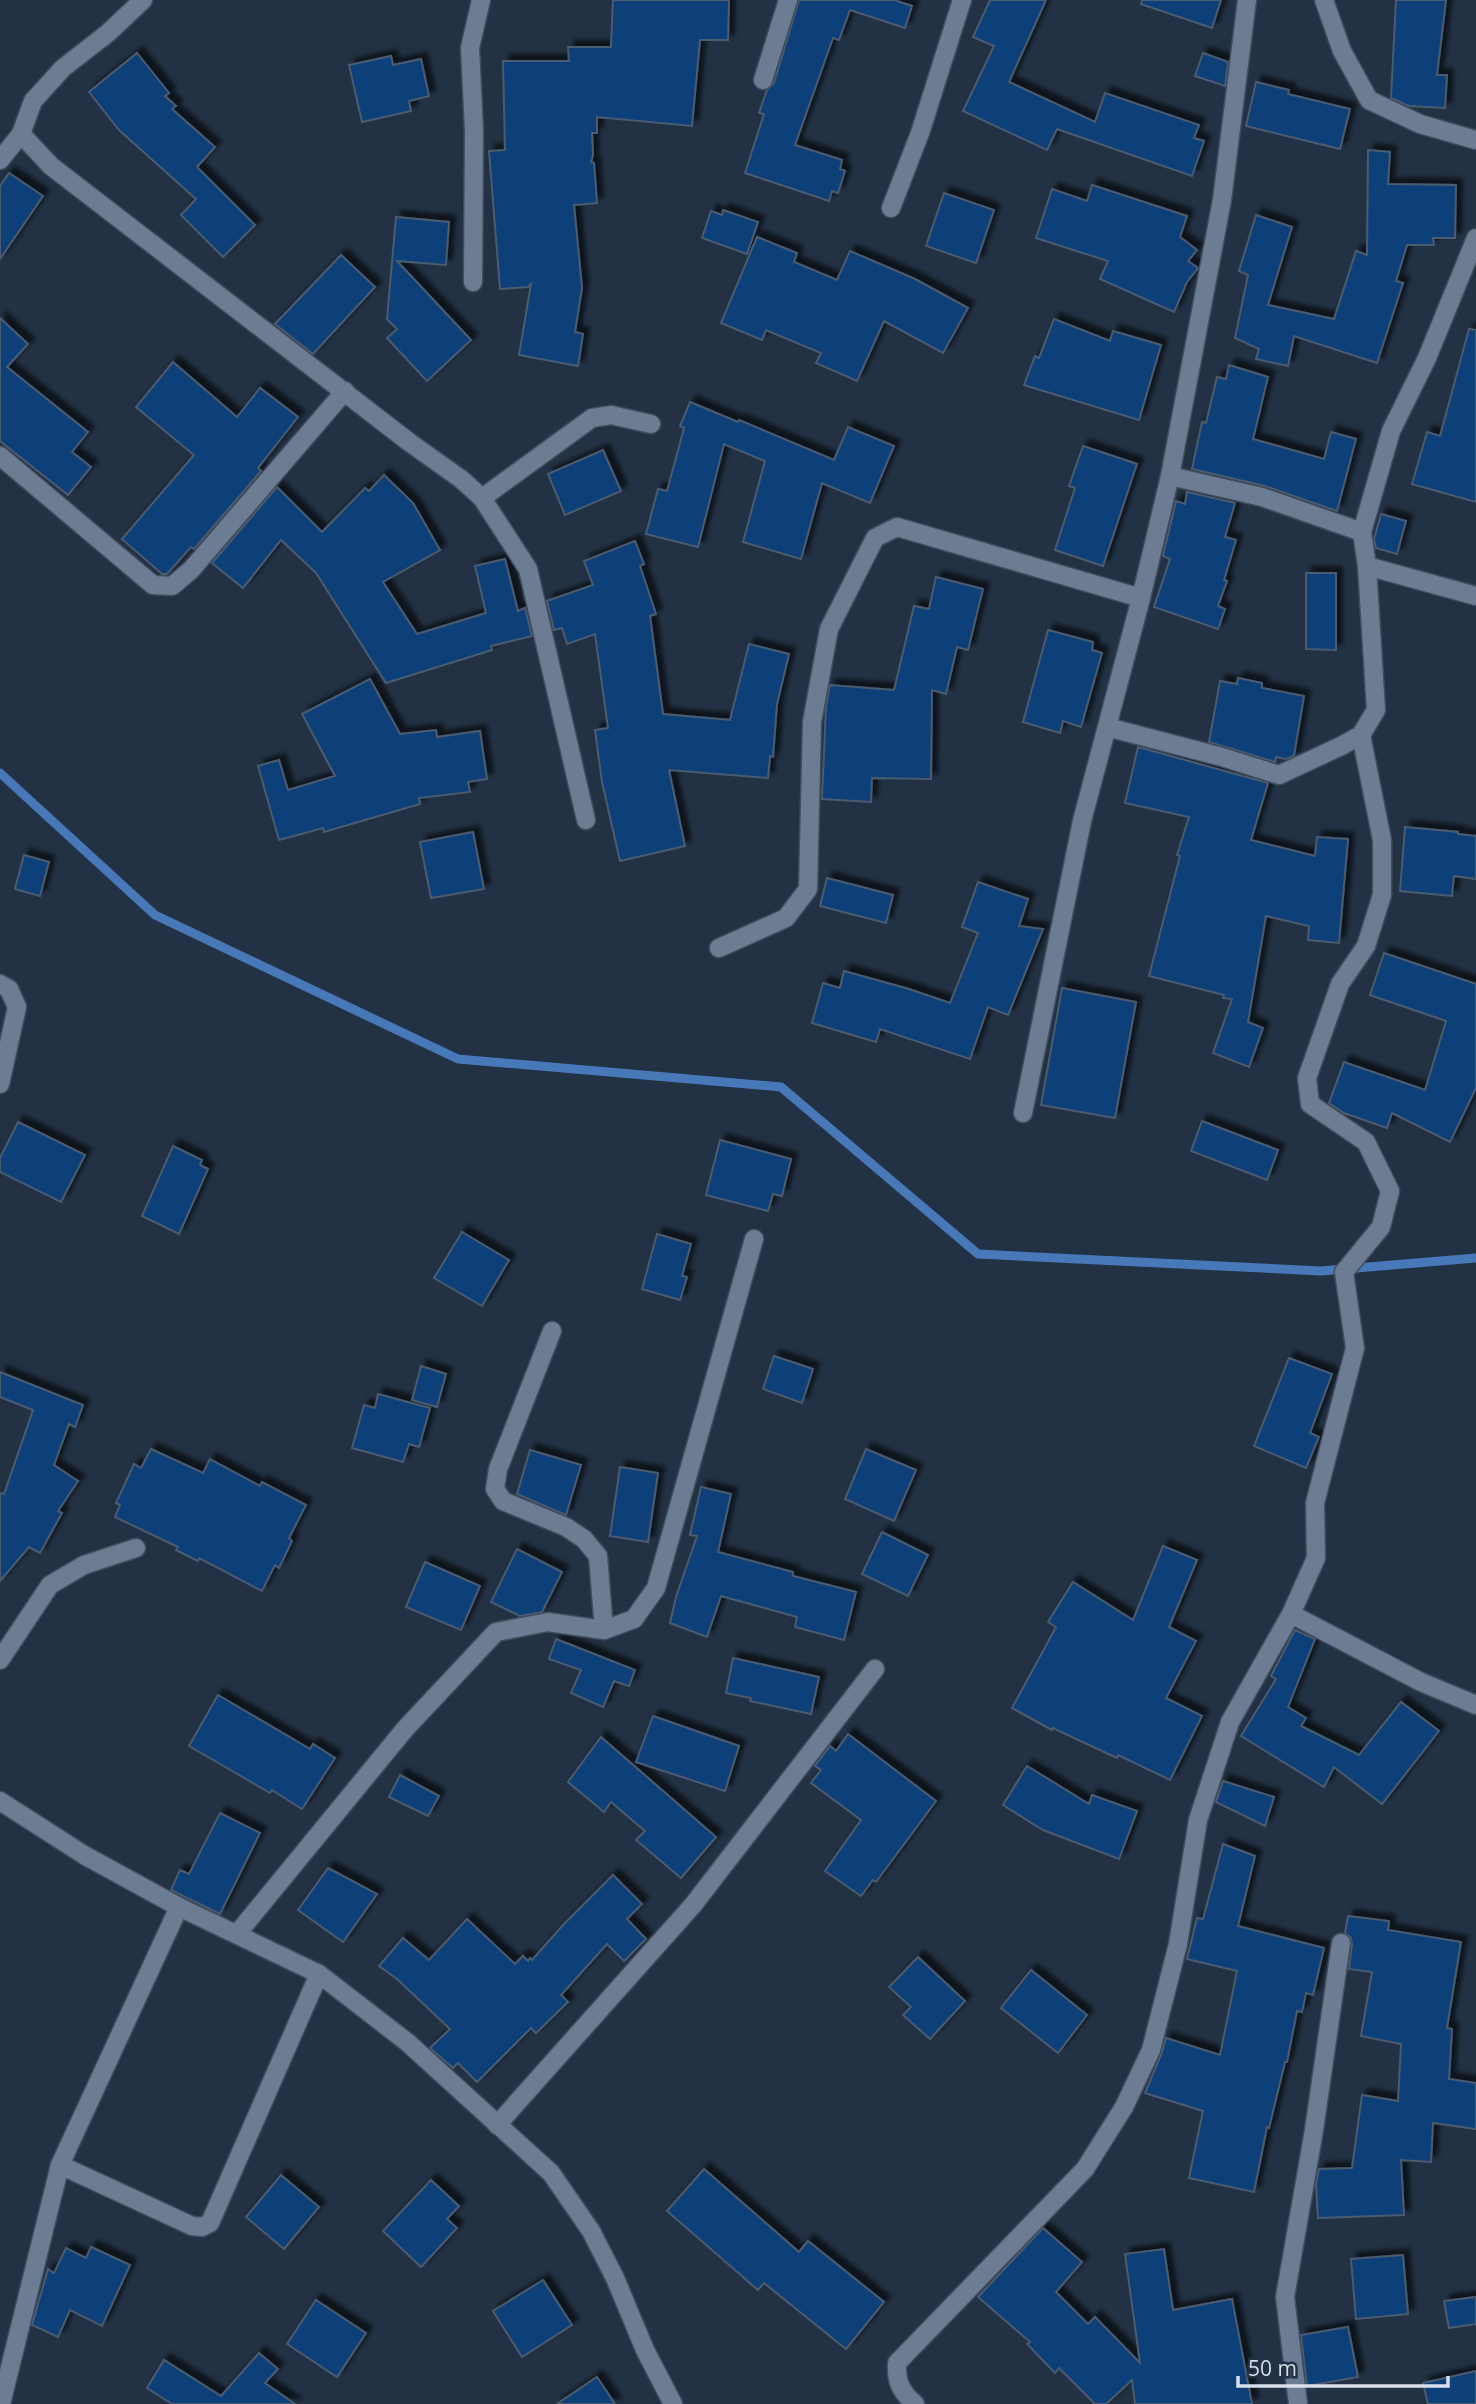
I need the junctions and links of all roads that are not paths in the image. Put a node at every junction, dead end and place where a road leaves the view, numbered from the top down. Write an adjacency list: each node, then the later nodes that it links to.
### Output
1 (143, 0): 8 (street)
2 (481, 0): 13 (street)
3 (788, 0): 7 (street)
4 (962, 0): 11 (street)
5 (1247, 0): 17 (street)
6 (1324, 0): 9 (street)
7 (763, 80)
8 (21, 134): 10 (street); 14 (street)
9 (1476, 141)
10 (0, 160)
11 (891, 208)
12 (1476, 238): 19 (street)
13 (473, 282)
14 (345, 391): 16 (street); 18 (street)
15 (651, 424): 18 (street)
16 (0, 456)
17 (1170, 476): 19 (street); 22 (street)
18 (482, 498): 25 (street)
19 (1362, 532): 20 (street)
20 (1367, 566): 21 (street); 24 (street)
21 (1476, 596)
22 (1141, 598): 23 (street); 26 (street)
23 (1107, 727): 24 (street); 29 (street)
24 (1361, 734): 33 (street)
25 (586, 820)
26 (719, 948)
27 (0, 984): 28 (street)
28 (0, 1084)
29 (1023, 1113)
30 (754, 1239): 34 (street)
31 (552, 1331): 34 (street)
32 (136, 1548): 35 (street)
33 (1292, 1614): 37 (street); 47 (street)
34 (604, 1630): 40 (street)
35 (0, 1660)
36 (875, 1669): 43 (street)
37 (1476, 1705)
38 (0, 1801): 39 (street)
39 (179, 1907): 40 (street); 44 (street)
40 (237, 1934): 42 (street)
41 (1341, 1943): 48 (street)
42 (319, 1974): 43 (street); 44 (street)
43 (496, 2124): 46 (street)
44 (60, 2165): 45 (street)
45 (1, 2404)
46 (673, 2404)
47 (915, 2404)
48 (1298, 2404)

